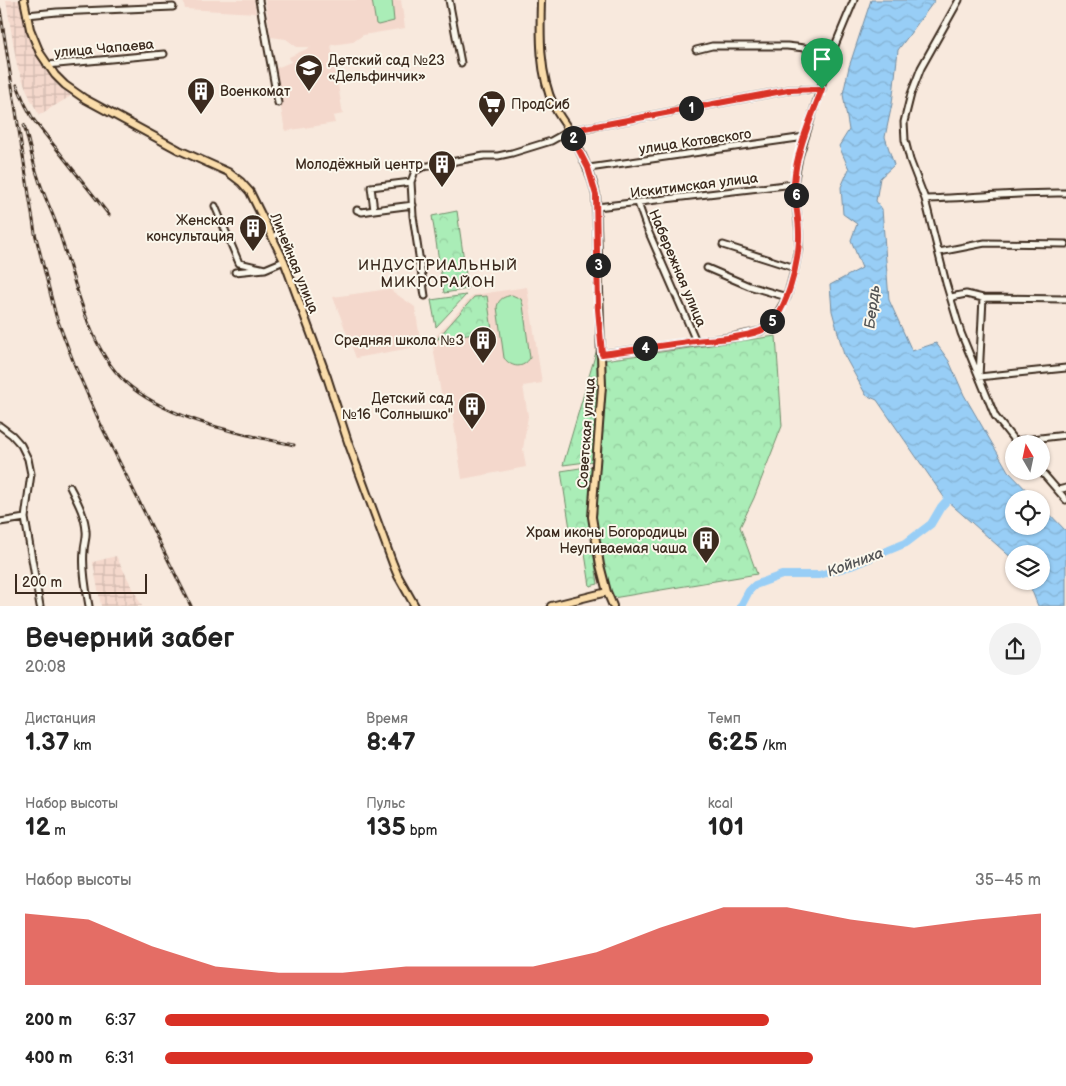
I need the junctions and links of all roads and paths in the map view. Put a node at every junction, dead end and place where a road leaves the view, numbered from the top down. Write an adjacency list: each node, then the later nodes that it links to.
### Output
1 (24, 0): 8 (main road, Линейная улица)
2 (258, 0): 15 (street)
3 (449, 0): 12 (street)
4 (542, 0): 16 (main road, Советская улица)
5 (854, 0): 11 (street, Набережная улица)
6 (959, 0): 22 (street)
7 (173, 7): 8 (street)
8 (27, 15): 13 (main road, Линейная улица)
9 (696, 50): 11 (street)
10 (164, 54): 13 (street, улица Чапаева)
11 (831, 55): 14 (street, Набережная улица)
12 (460, 63)
13 (47, 65): 30 (main road, Линейная улица)
14 (822, 89): 16 (street); 17 (street, Набережная улица)
15 (278, 103)
16 (569, 131): 18 (main road, Советская улица); 19 (street)
17 (804, 137): 18 (street, улица Котовского); 20 (street, Набережная улица)
18 (588, 168): 26 (main road, Советская улица)
19 (411, 182): 24 (street); 28 (street)
20 (794, 184): 23 (street, Искитимская улица); 36 (street, Набережная улица)
21 (1066, 193): 22 (street)
22 (925, 199): 33 (street)
23 (638, 203): 26 (street, Искитимская улица); 44 (street, Набережная улица)
24 (413, 205): 28 (street); 39 (street)
25 (215, 206): 37 (street)
26 (597, 208): 45 (main road, Советская улица)
27 (357, 210): 28 (street)
28 (374, 210)
29 (279, 233): 30 (street)
30 (273, 238): 34 (main road, Линейная улица)
31 (1066, 244): 33 (street)
32 (723, 245): 36 (street)
33 (939, 252): 41 (street)
34 (284, 261): 37 (street); 62 (main road, Линейная улица)
35 (707, 268): 40 (street)
36 (795, 268): 40 (street, Набережная улица)
37 (265, 269): 38 (street)
38 (235, 272)
39 (425, 296)
40 (786, 297): 44 (street, Набережная улица)
41 (951, 297): 42 (street); 47 (street)
42 (983, 298): 43 (street); 47 (street)
43 (1066, 299)
44 (696, 341): 45 (street, Набережная улица)
45 (602, 354): 59 (main road, Советская улица)
46 (1066, 368): 47 (street)
47 (979, 378): 49 (street)
48 (0, 426): 57 (street)
49 (1010, 435)
50 (1066, 435): 51 (street)
51 (1050, 437)
52 (1049, 480): 55 (street)
53 (70, 487): 61 (street)
54 (1066, 488): 55 (street)
55 (1058, 490): 56 (street)
56 (1066, 500)
57 (24, 518): 58 (street); 60 (street)
58 (0, 522)
59 (607, 592): 63 (main road); 64 (main road, Советская улица)
60 (40, 606)
61 (89, 606)
62 (415, 606)
63 (551, 606)
64 (613, 606)

